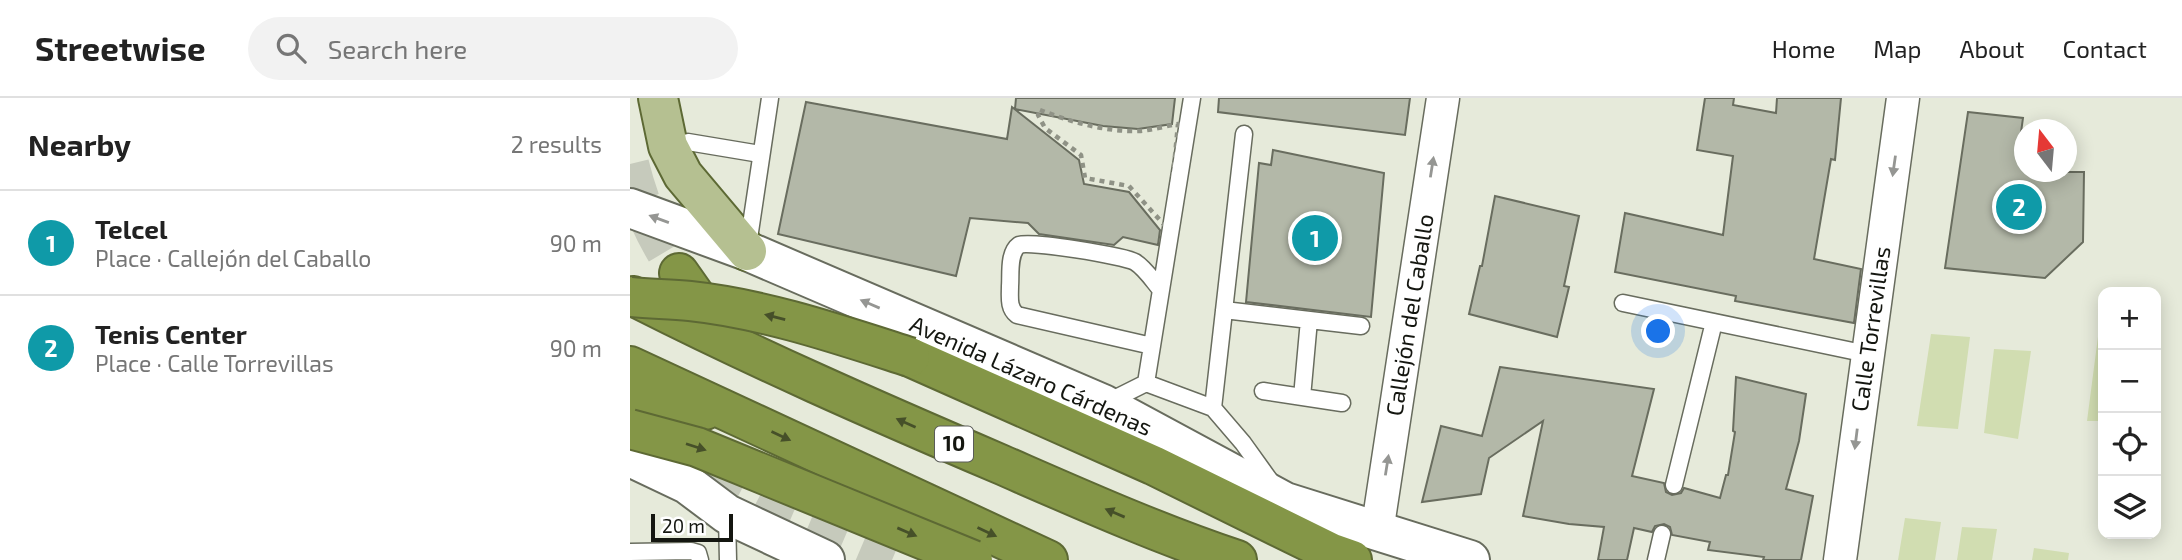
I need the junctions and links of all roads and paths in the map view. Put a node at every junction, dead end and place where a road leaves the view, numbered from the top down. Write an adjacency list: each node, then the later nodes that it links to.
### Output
1 (659, 98): 11 (main road)
2 (770, 98): 9 (lane)
3 (1192, 98): 13 (lane)
4 (1443, 98): 38 (street, Callejón del Caballo, one-way to 4)
5 (1903, 98): 22 (street, Calle Torrevillas, one-way to 22)
6 (1040, 110): 6 (path)
7 (1244, 134): 16 (lane)
8 (688, 142): 9 (lane)
9 (760, 154): 11 (lane)
10 (630, 208): 11 (street, Avenida Lázaro Cárdenas, one-way to 10)
11 (747, 251): 29 (street, Avenida Lázaro Cárdenas, one-way to 11)
12 (679, 273): 20 (highway)
13 (1161, 290): 21 (lane); 21 (lane)
14 (630, 296): 20 (highway, 10); 33 (highway, one-way to 14, bridge)
15 (1623, 303): 18 (lane)
16 (1224, 310): 17 (lane); 30 (lane)
17 (1309, 320): 19 (lane); 26 (lane)
18 (1714, 322): 22 (lane); 35 (lane)
19 (1361, 326)
20 (731, 345): 46 (highway, 10, one-way to 20)
21 (1152, 346): 24 (lane)
22 (1867, 355): 50 (street, Calle Torrevillas, one-way to 50)
23 (630, 366): 31 (highway)
24 (1146, 383): 29 (lane); 30 (lane)
25 (1263, 391): 26 (lane)
26 (1302, 397): 27 (lane)
27 (1342, 403)
28 (630, 404): 31 (highway)
29 (1103, 404): 36 (street, Avenida Lázaro Cárdenas)
30 (1213, 408): 36 (lane)
31 (728, 411): 45 (highway, one-way to 45)
32 (630, 429): 44 (highway, one-way to 44, bridge)
33 (1153, 465): 36 (highway); 47 (highway)
34 (634, 476): 37 (street)
35 (1674, 485)
36 (1282, 500): 38 (street, Avenida Lázaro Cárdenas)
37 (719, 509): 42 (lane); 43 (street)
38 (1377, 532): 48 (street, Avenida Lázaro Cárdenas)
39 (1662, 534): 49 (lane)
40 (630, 552): 41 (lane)
41 (700, 560)
42 (727, 560)
43 (825, 560)
44 (973, 560)
45 (1048, 560)
46 (1237, 560)
47 (1352, 560)
48 (1470, 560)
49 (1656, 560)
50 (1840, 560)

